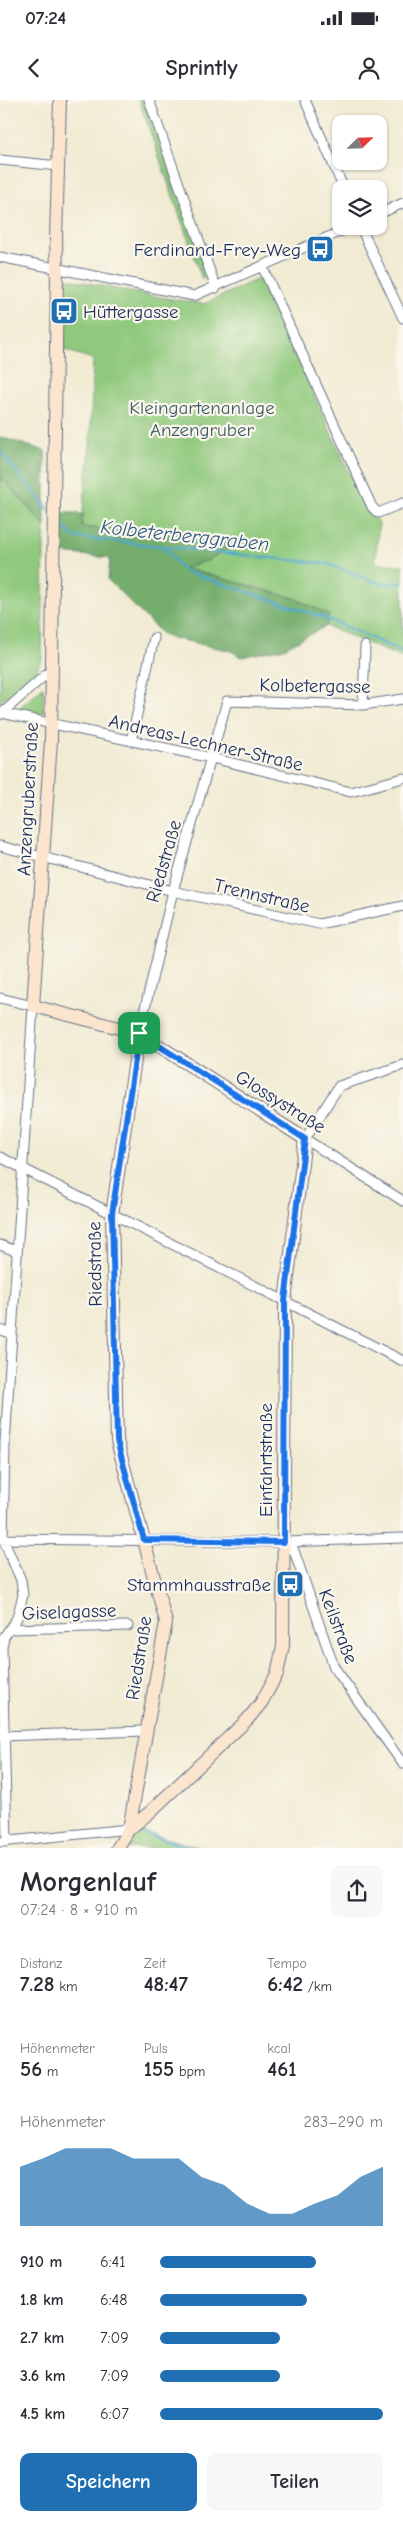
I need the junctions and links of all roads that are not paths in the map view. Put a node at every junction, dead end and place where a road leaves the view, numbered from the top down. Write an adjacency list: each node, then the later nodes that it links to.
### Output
1 (60, 100): 5 (street)
2 (149, 100): 14 (street)
3 (305, 100): 6 (street)
4 (0, 160): 5 (street)
5 (59, 166): 13 (street)
6 (340, 180)
7 (403, 204): 8 (street)
8 (387, 211)
9 (334, 235): 12 (street)
10 (364, 235): 15 (street)
11 (0, 257): 13 (street)
12 (263, 268): 14 (street); 16 (street)
13 (57, 270): 14 (street); 19 (street, Anzengruberstraße)
14 (216, 288)
15 (403, 318)
16 (403, 504)
17 (154, 638): 25 (street)
18 (365, 646): 22 (street)
19 (51, 670): 23 (street); 24 (street, Anzengruberstraße)
20 (403, 699): 22 (street, Kolbetergasse)
21 (227, 701): 22 (street, Kolbetergasse); 26 (street, Riedstraße)
22 (363, 705)
23 (1, 714): 24 (street, Andreas-Lechner-Straße)
24 (52, 724): 25 (street, Andreas-Lechner-Straße); 29 (street, Anzengruberstraße)
25 (131, 741): 26 (street, Andreas-Lechner-Straße)
26 (212, 758): 27 (street, Andreas-Lechner-Straße); 30 (street, Riedstraße)
27 (403, 778)
28 (0, 846): 29 (street, Trennstraße)
29 (43, 857): 30 (street, Trennstraße); 33 (street, Anzengruberstraße)
30 (173, 891): 31 (street, Trennstraße); 34 (street, Riedstraße)
31 (403, 906)
32 (0, 998): 33 (street)
33 (33, 1006): 34 (street, Glossystraße); 38 (street, Anzengruberstraße)
34 (139, 1033): 36 (street, Glossystraße); 40 (street, Riedstraße)
35 (403, 1065): 36 (street, Einfahrtstraße)
36 (305, 1139): 39 (street, Glossystraße); 43 (street, Einfahrtstraße)
37 (0, 1157): 38 (street)
38 (22, 1168): 40 (street); 42 (street, Anzengruberstraße)
39 (403, 1201)
40 (112, 1214): 43 (street); 50 (street, Riedstraße)
41 (0, 1245): 42 (street)
42 (16, 1251): 45 (street, Anzengruberstraße)
43 (285, 1301): 46 (street); 51 (street, Einfahrtstraße)
44 (0, 1330): 45 (street)
45 (11, 1332): 47 (street, Anzengruberstraße)
46 (403, 1361)
47 (2, 1444): 49 (street, Anzengruberstraße)
48 (403, 1538): 51 (street)
49 (2, 1540): 50 (street); 53 (street, Anzengruberstraße)
50 (144, 1540): 51 (street); 54 (street, Riedstraße)
51 (287, 1542): 56 (street, Keilstraße); 57 (street, Einfahrtstraße)
52 (128, 1626): 53 (street, Giselagasse)
53 (10, 1629): 55 (street, Anzengruberstraße)
54 (145, 1732): 55 (street); 57 (street, Riedstraße)
55 (2, 1736): 58 (street, Anzengruberstraße)
56 (403, 1764)
57 (129, 1829): 58 (street); 59 (street, Einfahrtstraße)
58 (4, 1842)
59 (117, 1848)

